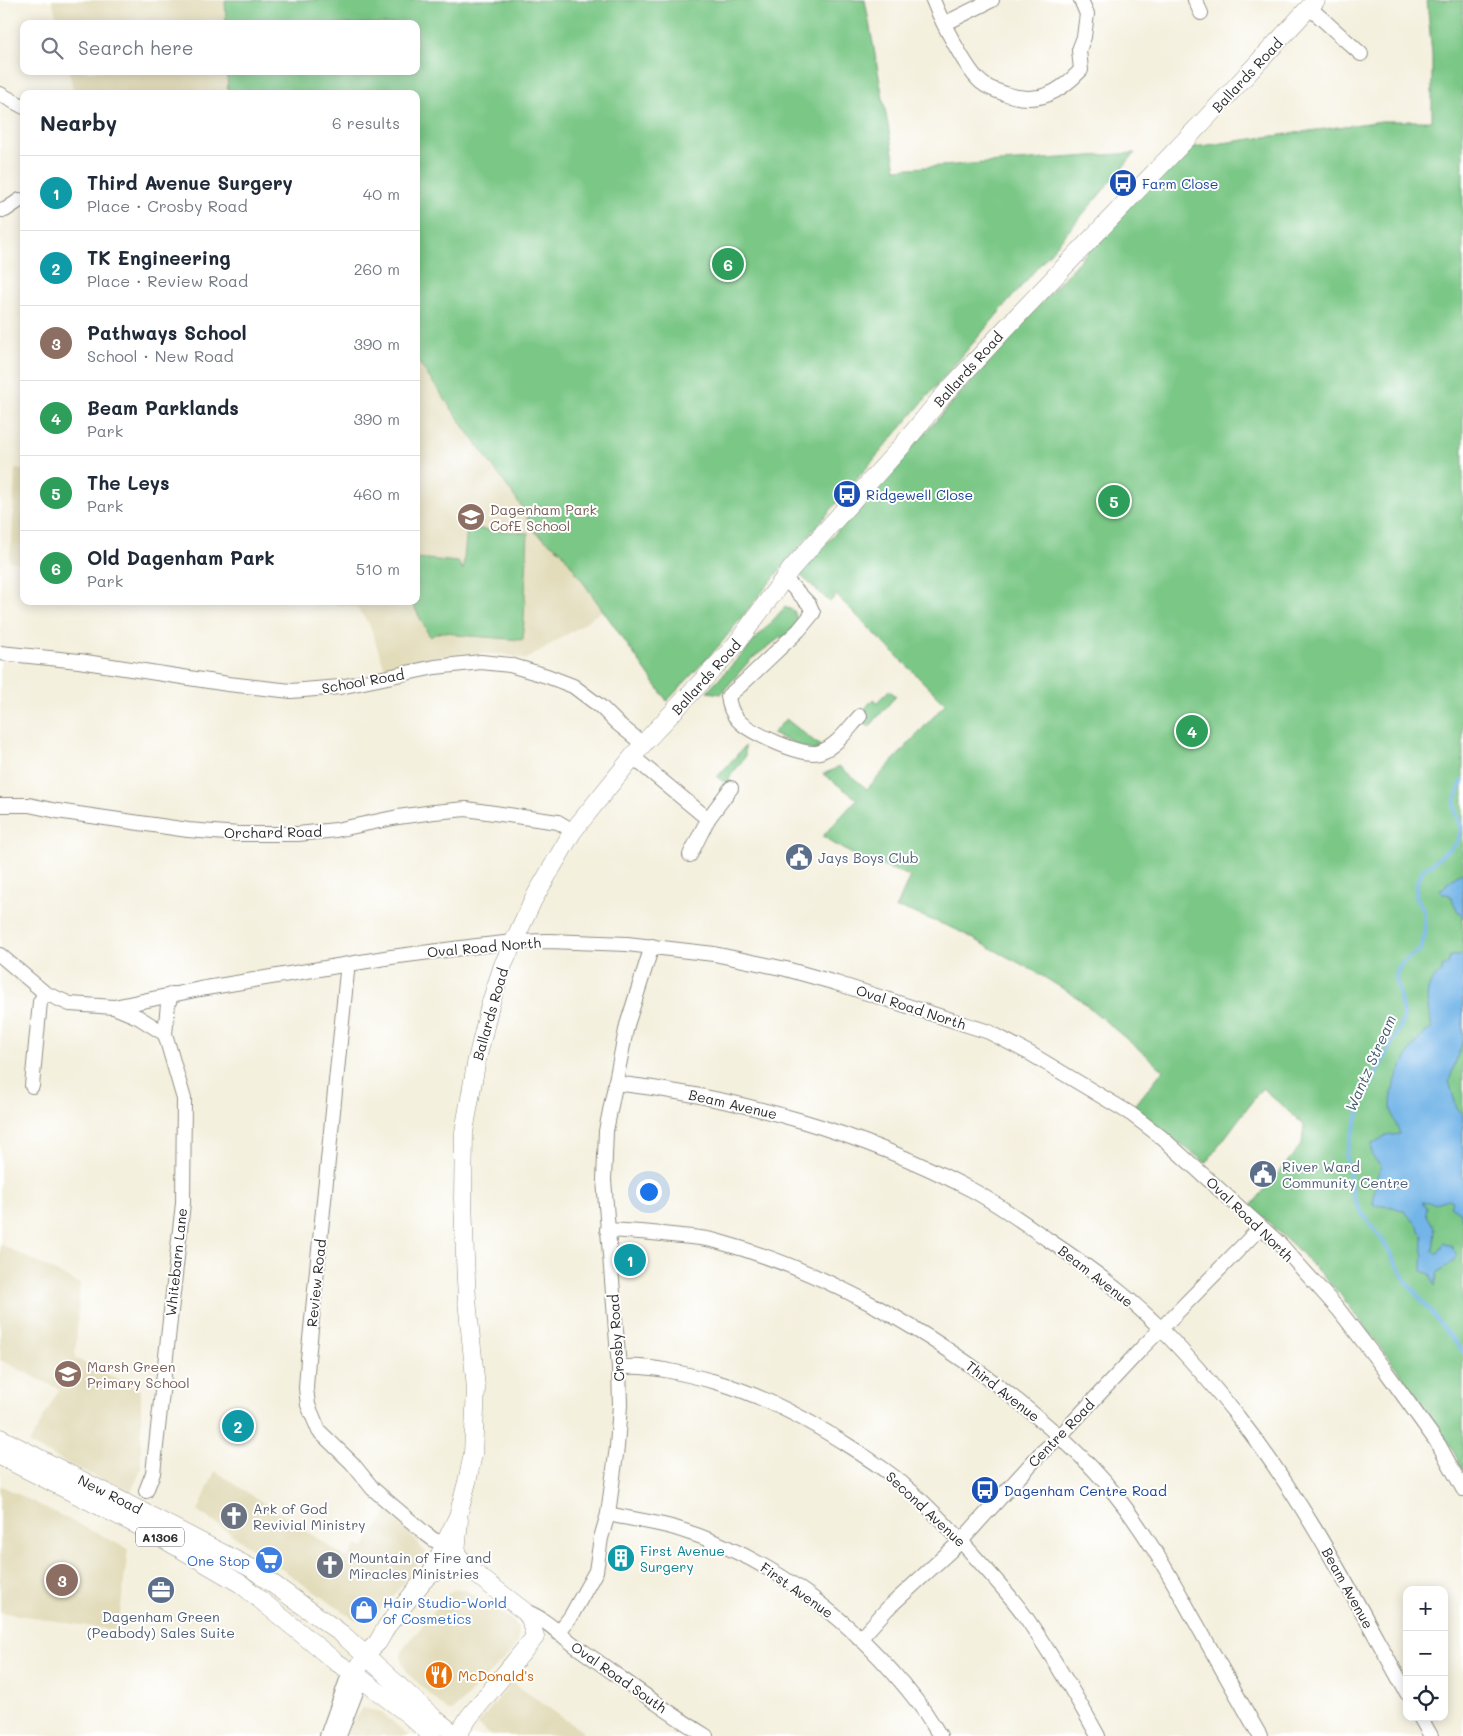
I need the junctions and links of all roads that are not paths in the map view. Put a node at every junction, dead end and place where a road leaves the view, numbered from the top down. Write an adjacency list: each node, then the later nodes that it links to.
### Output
1 (933, 0): 7 (street)
2 (992, 0): 7 (street)
3 (1082, 0): 7 (street)
4 (1194, 0): 6 (street)
5 (1313, 4): 8 (street); 13 (main road, Ballards Road)
6 (1201, 13)
7 (944, 24)
8 (1360, 54)
9 (0, 94): 10 (street)
10 (20, 105)
11 (20, 200): 12 (street)
12 (0, 210)
13 (784, 578): 15 (street); 16 (main road, Ballards Road)
14 (0, 653): 16 (street, School Road)
15 (860, 716)
16 (638, 751): 19 (street, School Road); 20 (main road, Ballards Road)
17 (731, 788): 19 (street)
18 (0, 805): 20 (street, Orchard Road)
19 (708, 819): 21 (street)
20 (573, 830): 22 (main road, Ballards Road)
21 (690, 856)
22 (514, 942): 23 (street, Oval Road North); 25 (street, Oval Road North); 42 (main road, Ballards Road)
23 (652, 946): 30 (street, Crosby Road); 32 (street, Oval Road North)
24 (0, 955): 26 (street)
25 (346, 965): 27 (street, Oval Road North); 44 (street, Review Road)
26 (45, 993): 28 (street); 31 (street)
27 (172, 994): 28 (street); 29 (street, Whitebarn Lane)
28 (114, 1007): 29 (street)
29 (165, 1034): 40 (street, Whitebarn Lane)
30 (615, 1083): 33 (street, Crosby Road); 34 (street, Beam Avenue)
31 (32, 1086)
32 (1261, 1227): 34 (street, Centre Road); 39 (street, Oval Road North)
33 (607, 1230): 35 (street, Crosby Road); 36 (street, Third Avenue)
34 (1162, 1330): 36 (street, Centre Road); 53 (street, Beam Avenue)
35 (619, 1368): 41 (street, Crosby Road); 43 (street, Second Avenue)
36 (1060, 1436): 43 (street, Centre Road); 62 (street, Third Avenue)
37 (0, 1438): 51 (main road, New Road / A1306)
38 (0, 1456): 52 (main road, New Road / A1306)
39 (1463, 1489)
40 (146, 1490)
41 (608, 1514): 48 (street, Crosby Road); 50 (street, First Avenue)
42 (458, 1516): 44 (main road, Ballards Road); 45 (main road, Ballards Road)
43 (961, 1541): 50 (street, Centre Road); 61 (street, Second Avenue)
44 (444, 1543): 46 (main road, Ballards Road)
45 (468, 1568): 46 (main road); 47 (main road, Oval Road South)
46 (431, 1573): 51 (main road, Ballards Road)
47 (524, 1611): 48 (street, Oval Road South); 49 (main road, Oval Road South)
48 (558, 1633): 49 (street, Oval Road South); 59 (street, Oval Road South)
49 (535, 1637): 58 (main road)
50 (860, 1639): 60 (street, First Avenue)
51 (366, 1654): 52 (main road); 58 (main road, New Road / A1306)
52 (355, 1674): 55 (street); 56 (street); 57 (main road, New Road / A1306)
53 (1403, 1686)
54 (1422, 1721): 63 (street)
55 (327, 1736)
56 (339, 1736)
57 (432, 1736)
58 (457, 1736)
59 (706, 1736)
60 (940, 1736)
61 (1098, 1736)
62 (1260, 1736)
63 (1431, 1736)

